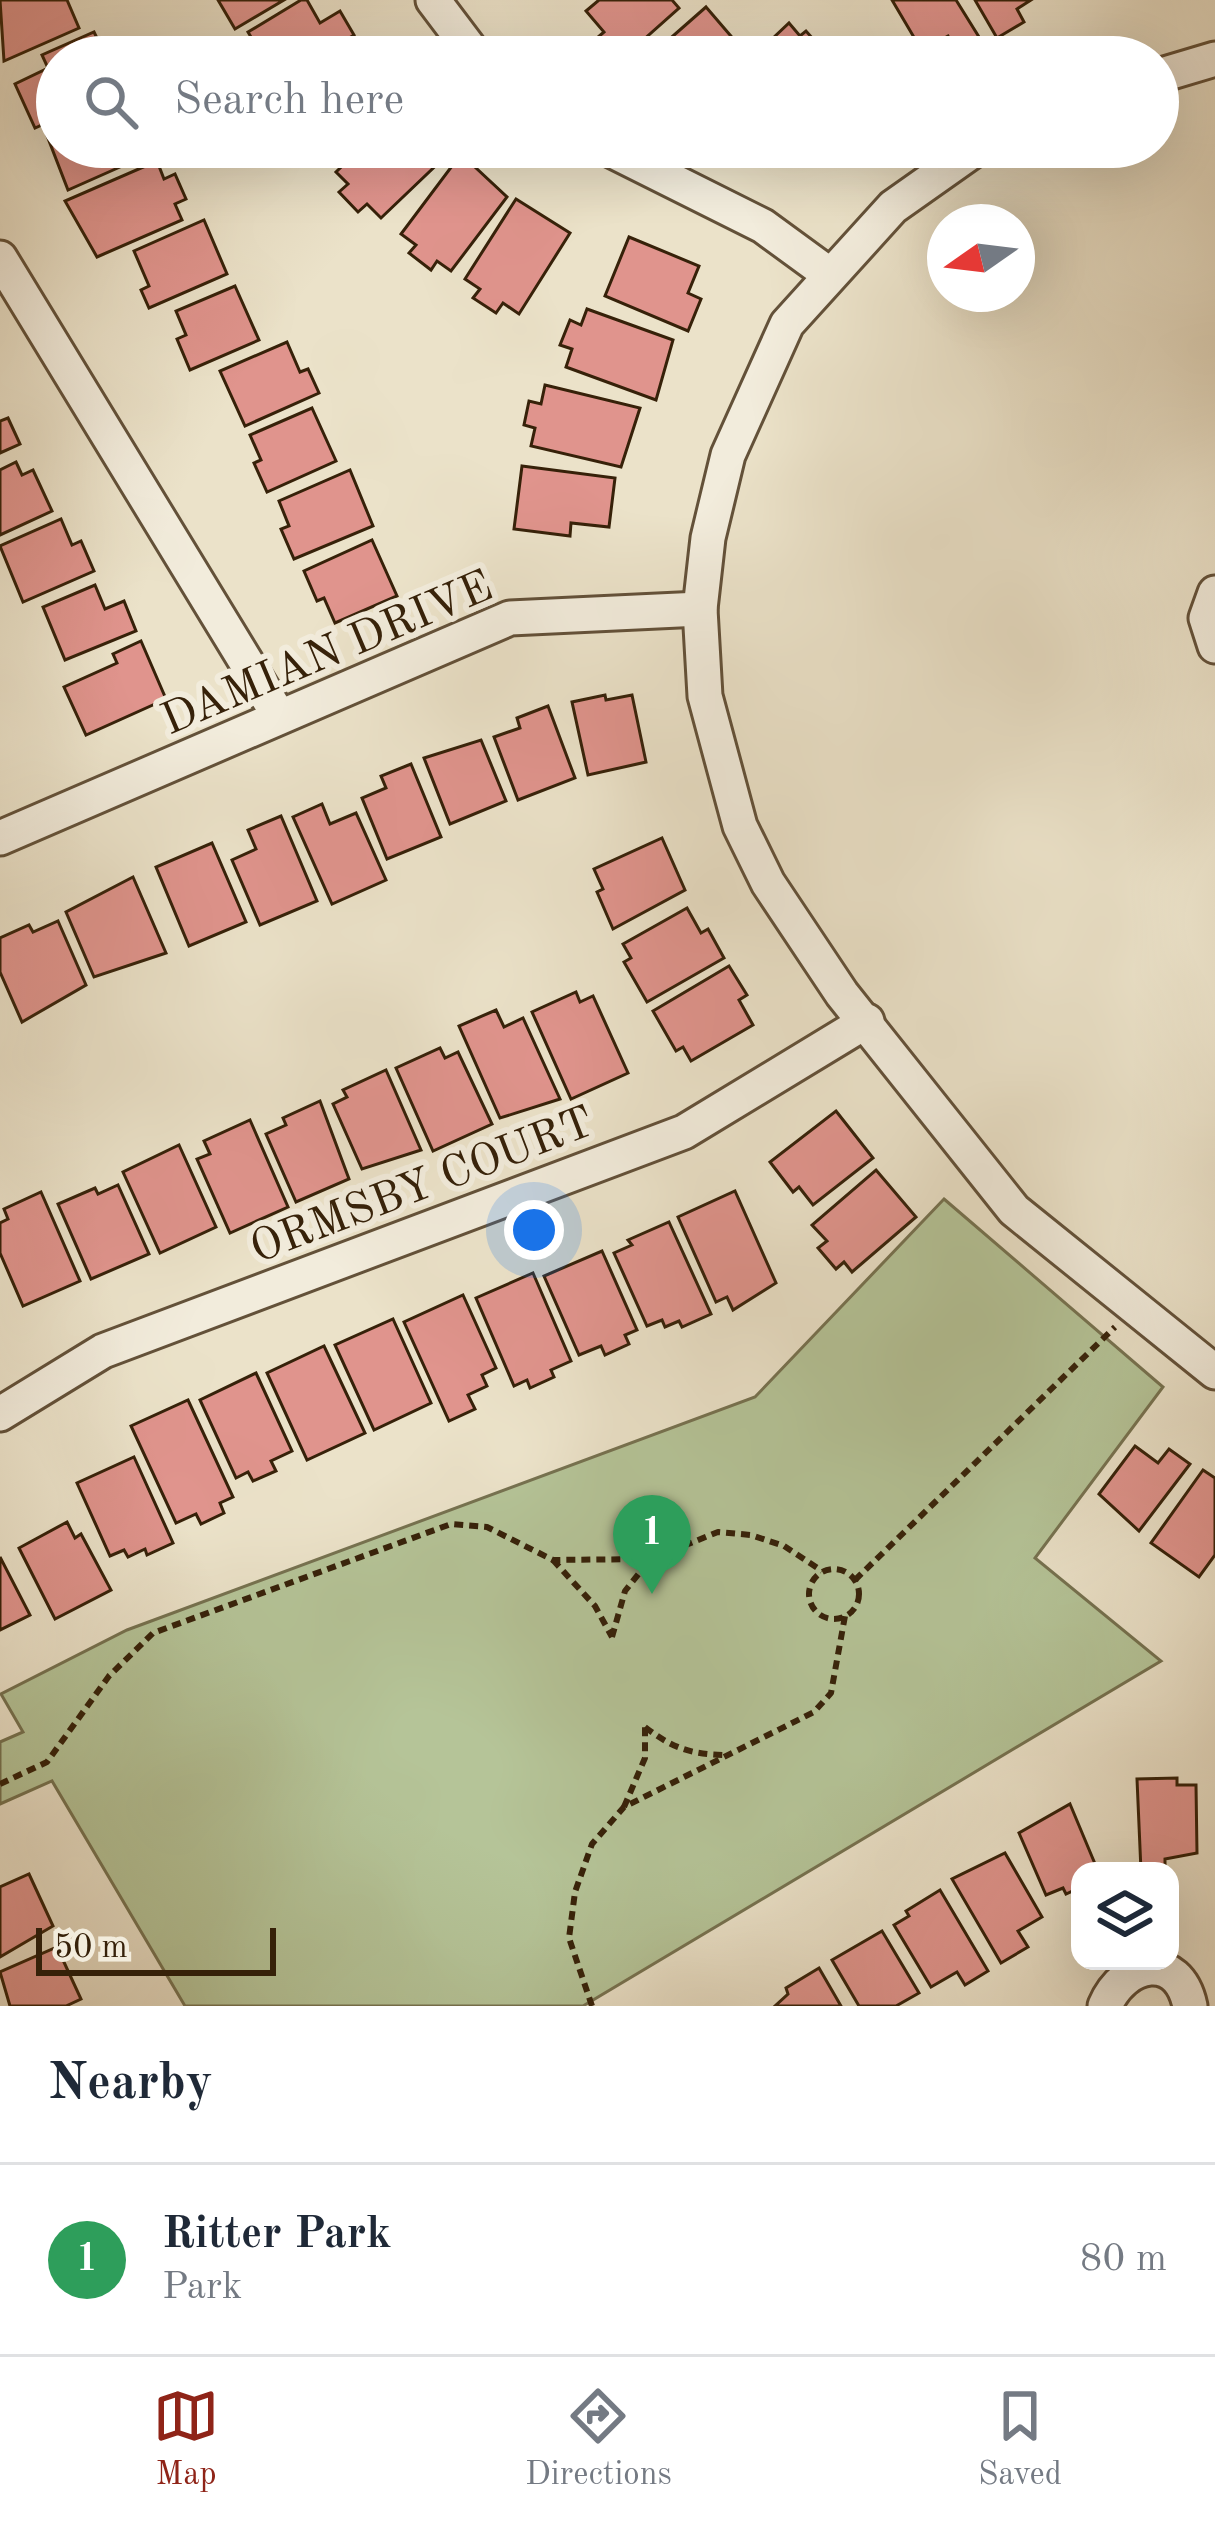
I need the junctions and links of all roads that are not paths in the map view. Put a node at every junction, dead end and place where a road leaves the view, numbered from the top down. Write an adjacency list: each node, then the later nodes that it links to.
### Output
1 (433, 0): 2 (street)
2 (460, 36)
3 (1215, 59): 4 (street)
4 (1179, 70)
5 (646, 168): 8 (street)
6 (948, 168): 8 (street)
7 (0, 258): 12 (street)
8 (830, 275): 10 (street)
9 (1215, 593): 11 (street)
10 (700, 609): 12 (street, DAMIAN DRIVE); 14 (street)
11 (1215, 646)
12 (279, 716): 13 (street, DAMIAN DRIVE)
13 (0, 838)
14 (867, 1021): 15 (street); 16 (street, ORMSBY COURT)
15 (1215, 1372)
16 (0, 1414)
17 (1105, 2006): 18 (street)
18 (1190, 2006)

